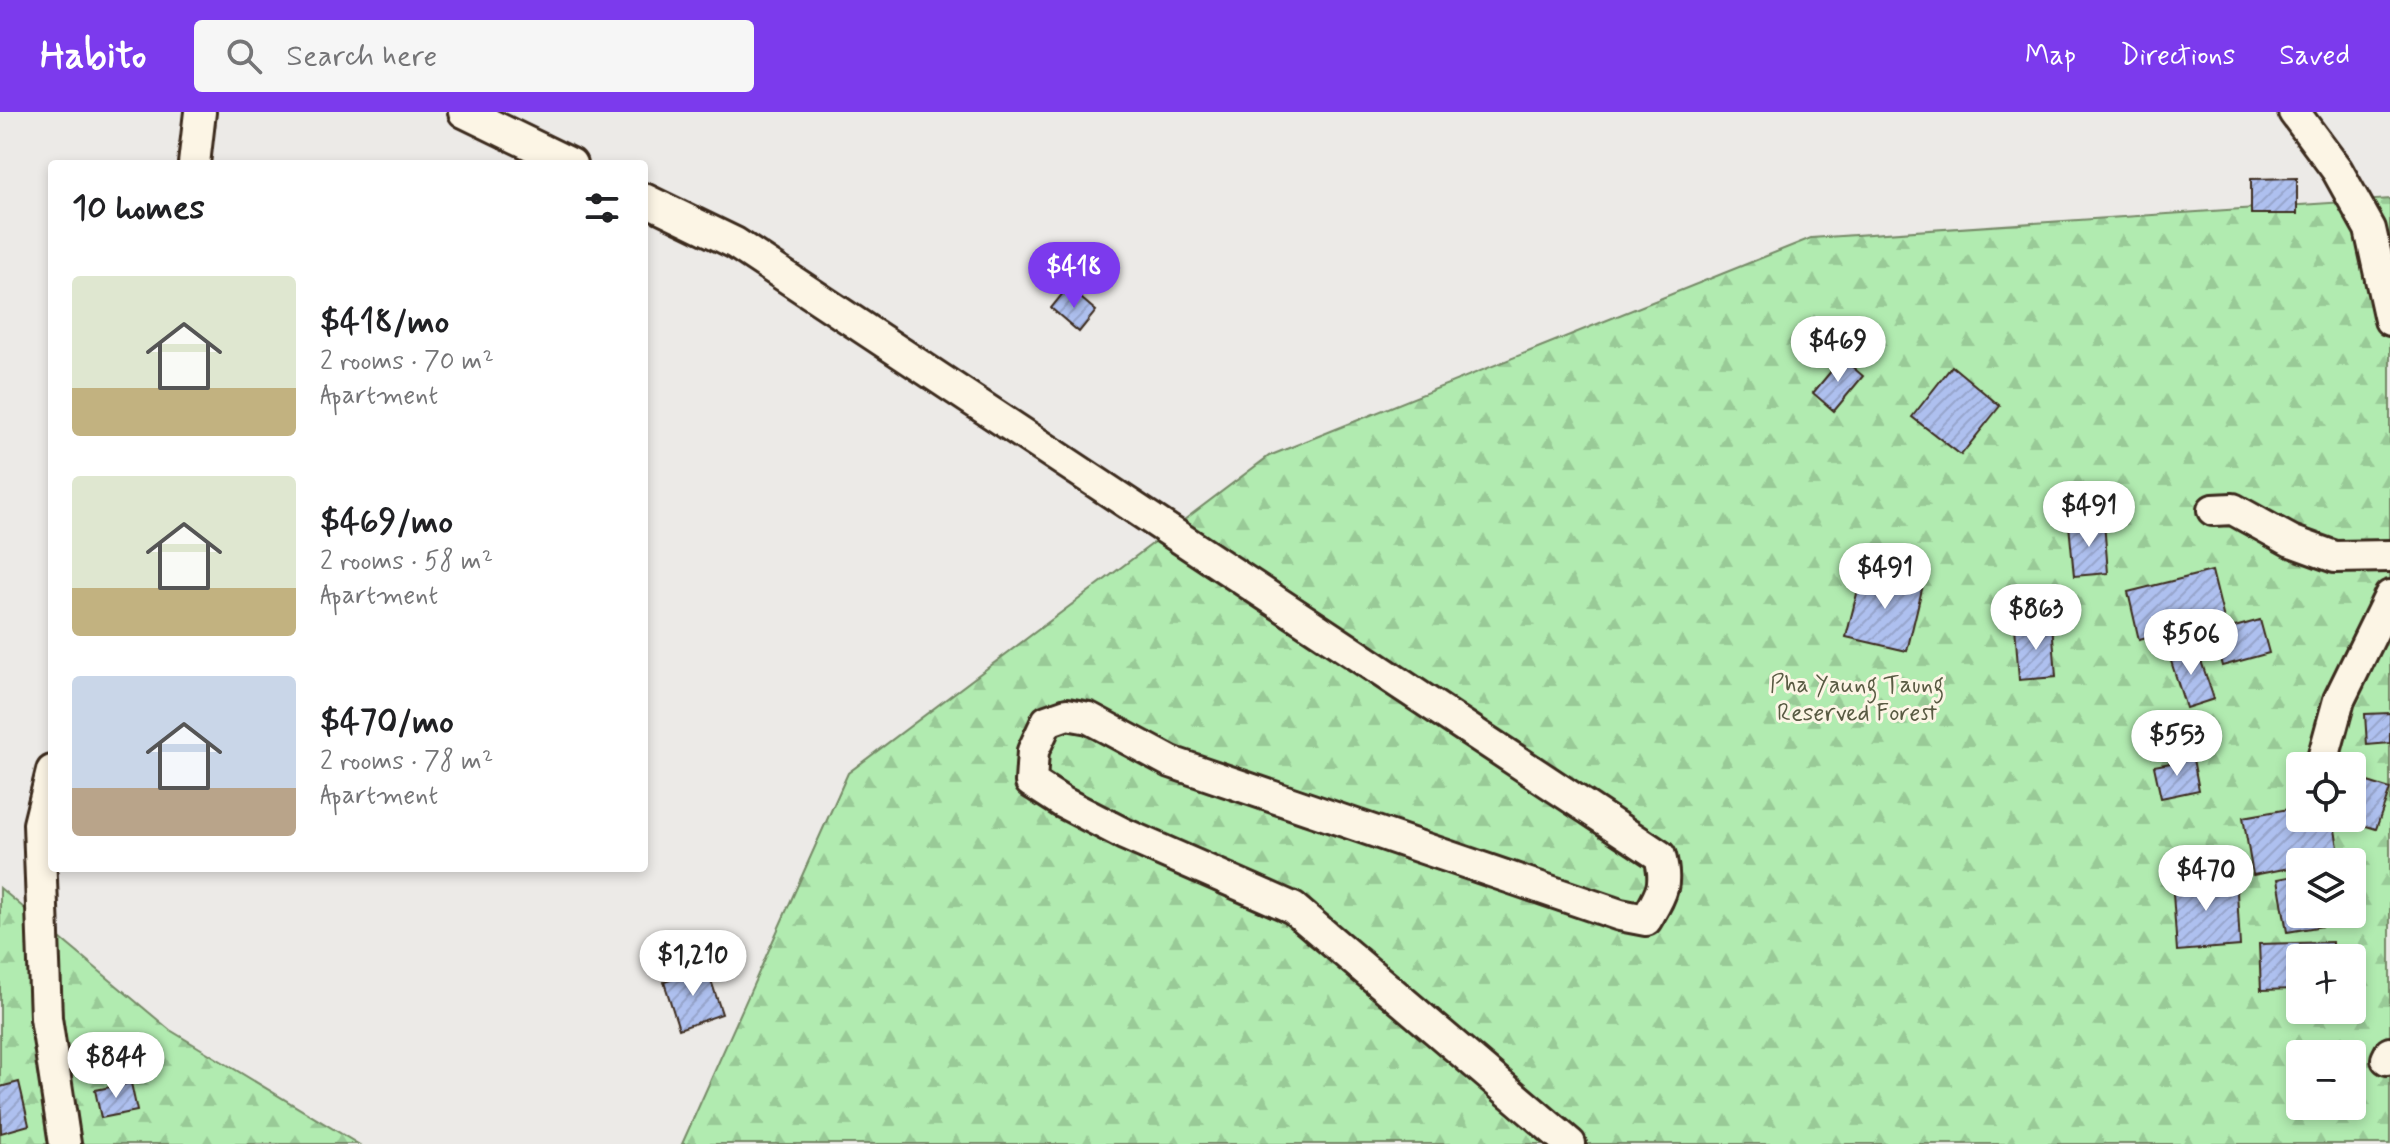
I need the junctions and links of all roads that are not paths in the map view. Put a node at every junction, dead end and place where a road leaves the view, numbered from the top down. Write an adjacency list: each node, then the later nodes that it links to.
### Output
1 (200, 112): 4 (street)
2 (464, 112): 5 (street)
3 (2294, 112): 7 (street)
4 (194, 160)
5 (563, 160)
6 (648, 201): 14 (street)
7 (2390, 320)
8 (2213, 510): 9 (street)
9 (2390, 556)
10 (2390, 596): 11 (street)
11 (2325, 752)
12 (48, 787): 13 (street)
13 (65, 1144)
14 (1570, 1144)

